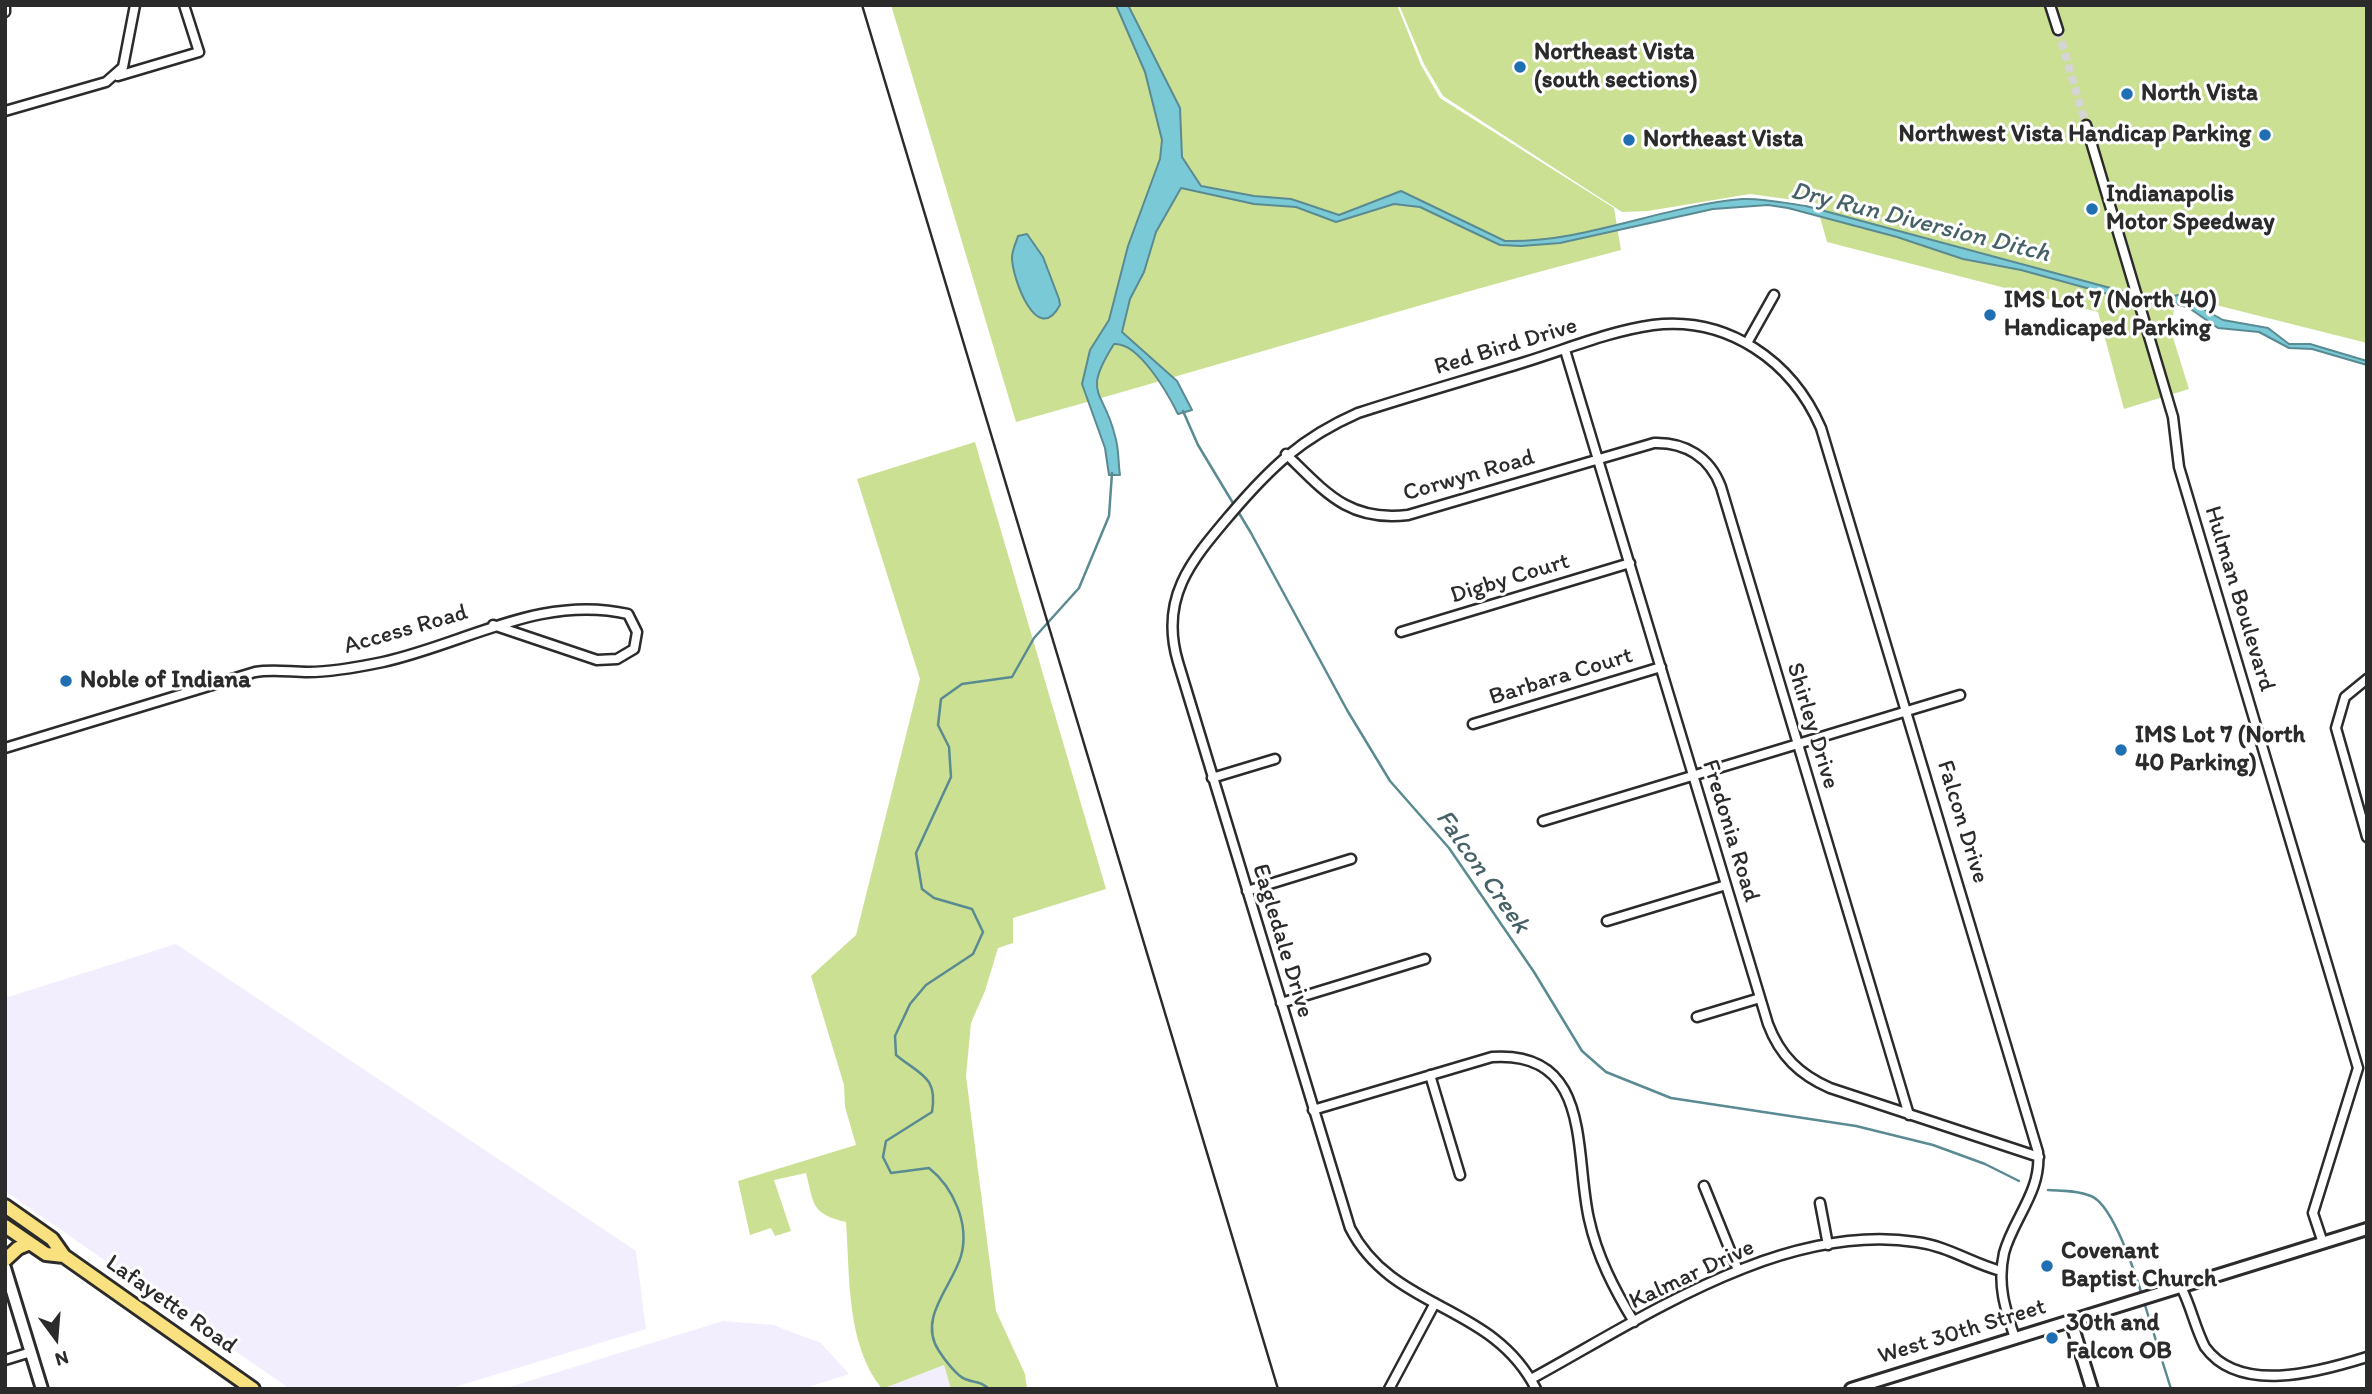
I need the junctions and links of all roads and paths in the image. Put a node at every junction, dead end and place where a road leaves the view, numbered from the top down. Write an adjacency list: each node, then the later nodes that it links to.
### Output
1 (135, 5): 7 (street)
2 (184, 5): 7 (street)
3 (2050, 5): 6 (street)
4 (5, 6): 5 (street)
5 (5, 12)
6 (2058, 30)
7 (112, 78): 8 (street)
8 (5, 111)
9 (2086, 125): 49 (street, Hulman Boulevard)
10 (1774, 295): 11 (street)
11 (1747, 343): 12 (street, Red Bird Drive); 21 (street, Falcon Drive)
12 (1565, 349): 13 (street, Red Bird Drive); 14 (street, Fredonia Road)
13 (1286, 454): 14 (street, Corwyn Road); 27 (street, Eagledale Drive)
14 (1598, 459): 15 (street, Fredonia Road); 23 (street, Shirley Drive)
15 (1630, 563): 17 (street, Digby Court); 18 (street, Fredonia Road)
16 (494, 625): 16 (street, Access Road); 24 (street, Access Road)
17 (1401, 632)
18 (1661, 667): 22 (street, Barbara Court); 26 (street, Fredonia Road)
19 (2367, 680): 29 (street)
20 (1960, 695): 21 (street)
21 (1906, 712): 23 (street); 41 (street, Falcon Drive)
22 (1473, 724)
23 (1798, 744): 26 (street); 40 (street, Shirley Drive)
24 (5, 748)
25 (1275, 759): 27 (street)
26 (1694, 776): 28 (street); 31 (street, Fredonia Road)
27 (1212, 778): 32 (street, Eagledale Drive)
28 (1543, 821)
29 (2367, 837)
30 (1351, 859): 32 (street)
31 (1726, 885): 33 (street); 35 (street, Fredonia Road)
32 (1247, 891): 36 (street, Eagledale Drive)
33 (1607, 920)
34 (1425, 959): 36 (street)
35 (1760, 998): 37 (street); 40 (street, Fredonia Road)
36 (1281, 1003): 39 (street, Eagledale Drive)
37 (1697, 1017)
38 (1430, 1075): 39 (street); 42 (street); 59 (street)
39 (1313, 1110): 57 (street, Eagledale Drive)
40 (1909, 1115): 41 (street, Fredonia Road)
41 (2039, 1157): 55 (street, Falcon Drive)
42 (1460, 1175)
43 (1704, 1186): 54 (street)
44 (1820, 1203): 50 (street)
45 (5, 1206): 51 (main road, Lafayette Road)
46 (5, 1226): 48 (main road, Lafayette Road)
47 (2367, 1229): 49 (main road, West 30th Street)
48 (30, 1243): 51 (main road, Lafayette Road); 52 (main road)
49 (2323, 1243): 56 (main road, West 30th Street)
50 (1828, 1245): 54 (street, Kalmar Drive); 55 (street, Kalmar Drive)
51 (64, 1256): 66 (main road, Lafayette Road)
52 (5, 1260)
53 (5, 1268): 61 (main road)
54 (1738, 1270): 59 (street, Kalmar Drive)
55 (2001, 1271): 60 (street, Falcon Drive)
56 (2181, 1287): 58 (main road, West 30th Street); 62 (street)
57 (1435, 1303): 64 (street, Eagledale Drive); 67 (street)
58 (2071, 1321): 60 (main road, West 30th Street); 70 (main road)
59 (1634, 1322): 64 (street, Kalmar Drive)
60 (2015, 1338): 69 (main road, West 30th Street)
61 (31, 1352): 63 (street); 65 (main road)
62 (2367, 1357)
63 (5, 1360)
64 (1531, 1379): 68 (street, Eagledale Drive)
65 (42, 1389)
66 (253, 1389)
67 (1389, 1389)
68 (1536, 1389)
69 (1851, 1389)
70 (2092, 1389)

